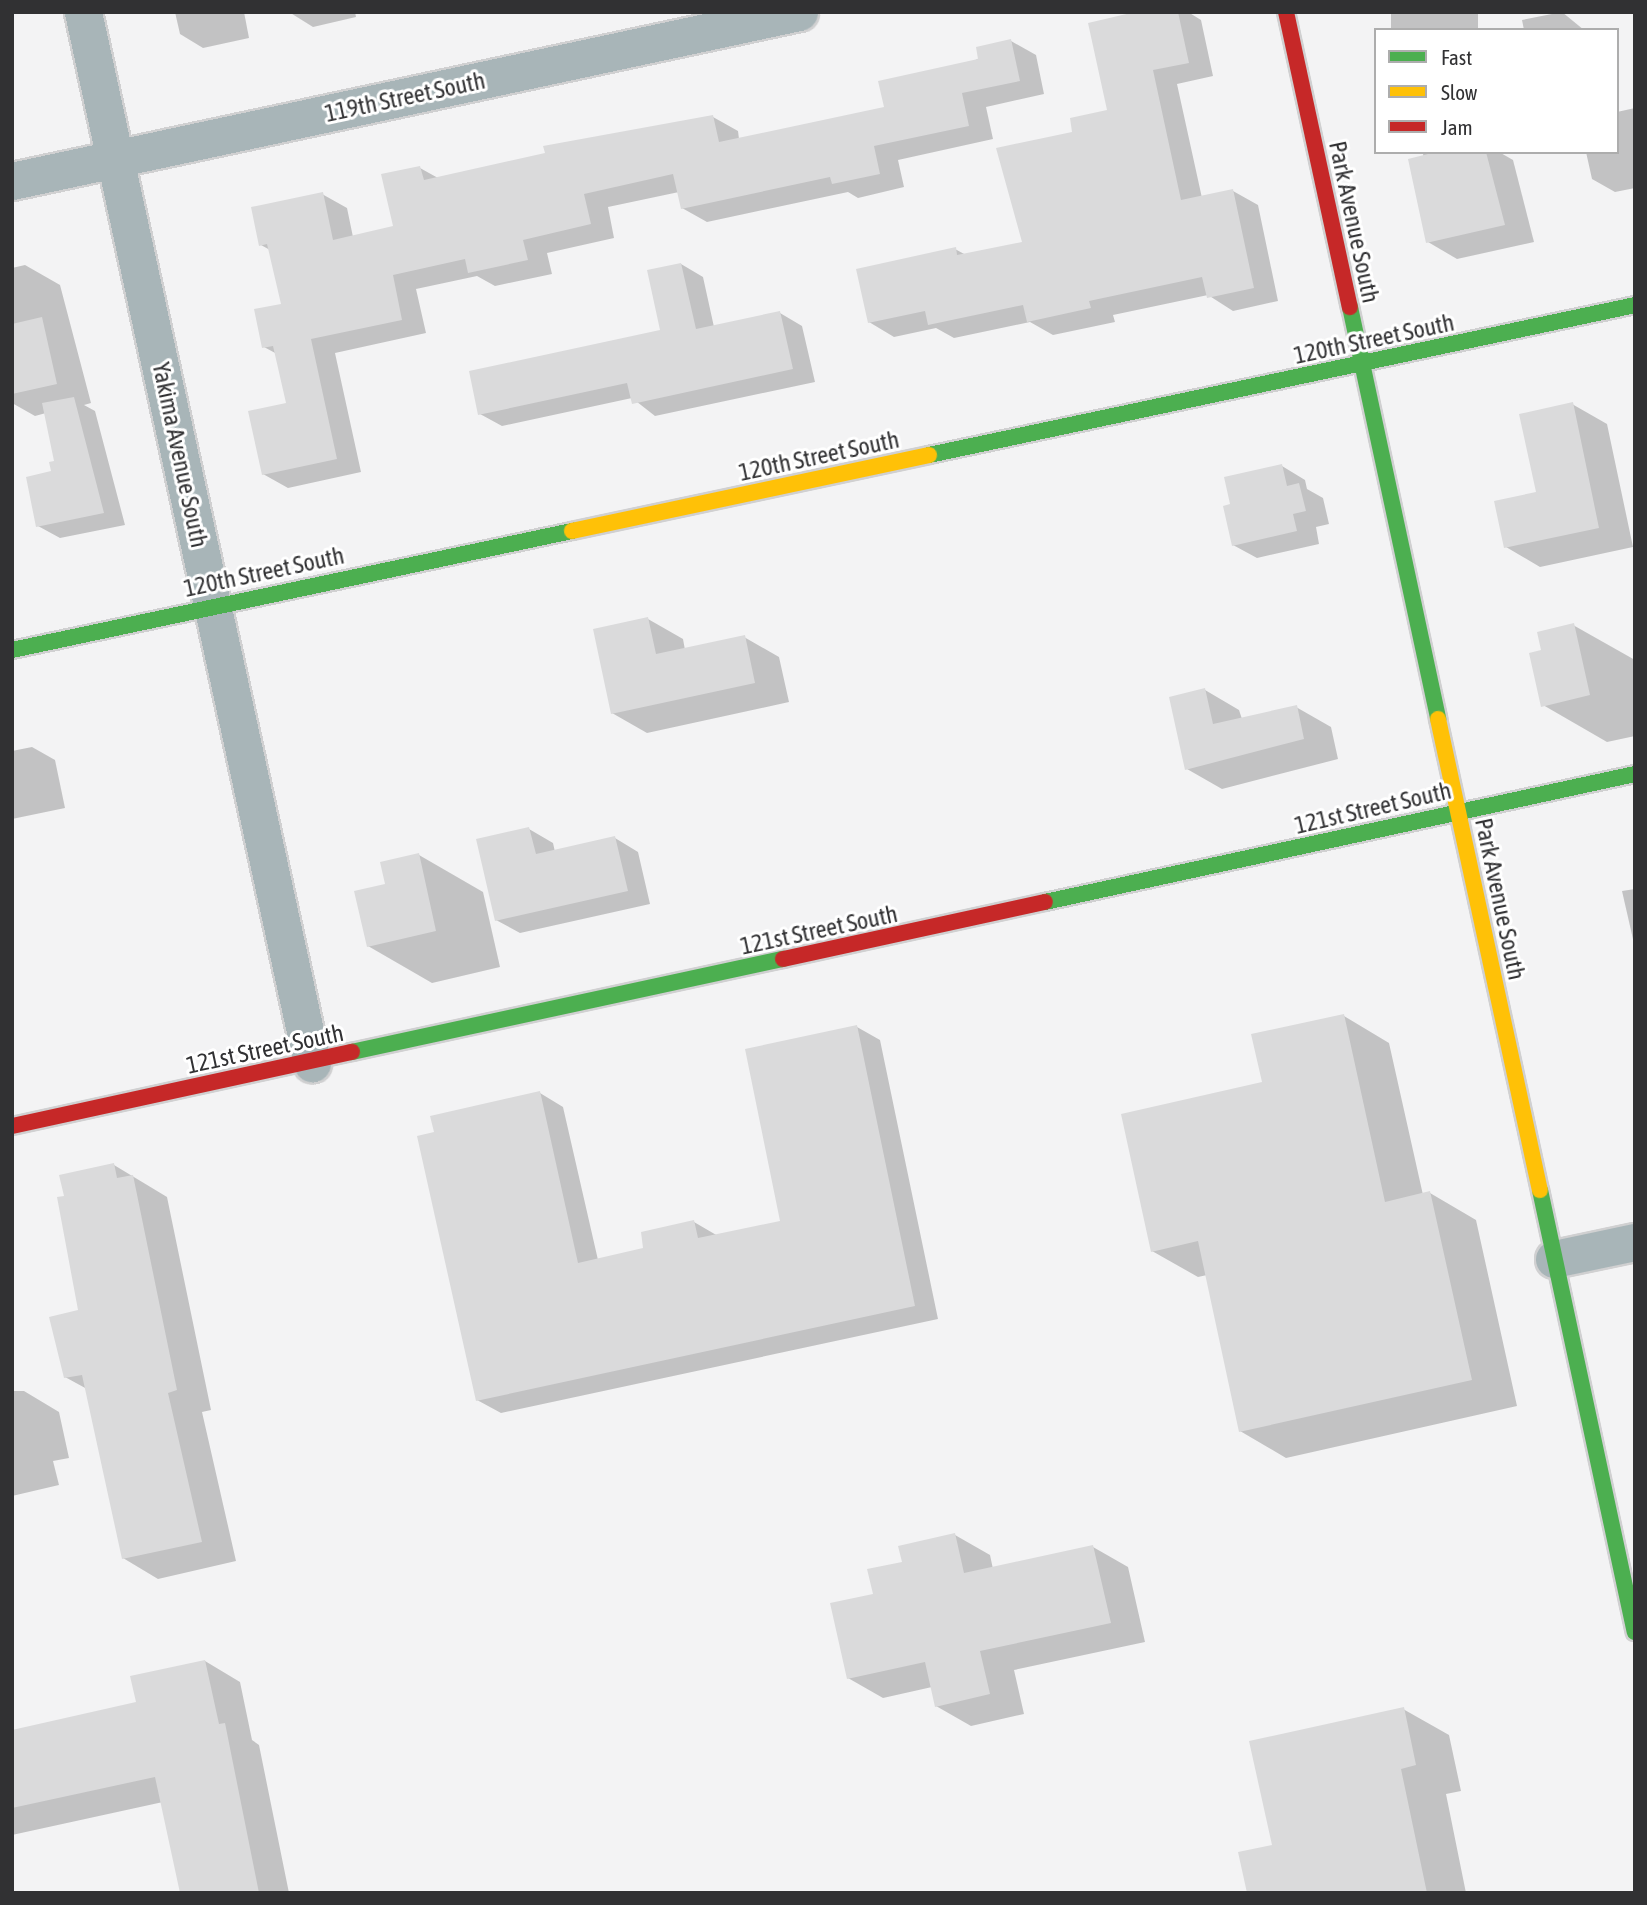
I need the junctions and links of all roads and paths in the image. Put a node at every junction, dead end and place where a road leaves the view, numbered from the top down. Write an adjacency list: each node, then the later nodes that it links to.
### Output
1 (83, 12): 4 (street, Yakima Avenue South)
2 (799, 12): 4 (street, 119th Street South)
3 (1286, 12): 7 (street, Park Avenue South)
4 (115, 159): 5 (street, 119th Street South); 8 (street, Yakima Avenue South)
5 (12, 181)
6 (1635, 305): 7 (street, 120th Street South)
7 (1362, 365): 8 (street, 120th Street South); 11 (street, Park Avenue South)
8 (213, 606): 9 (street, 120th Street South); 12 (street, Yakima Avenue South)
9 (12, 650)
10 (1635, 774): 11 (street, 121st Street South)
11 (1458, 812): 12 (street, 121st Street South); 15 (street, Park Avenue South)
12 (312, 1063): 13 (street, 121st Street South)
13 (12, 1126)
14 (1635, 1242): 15 (street)
15 (1554, 1259): 16 (street, Park Avenue South)
16 (1635, 1632)

